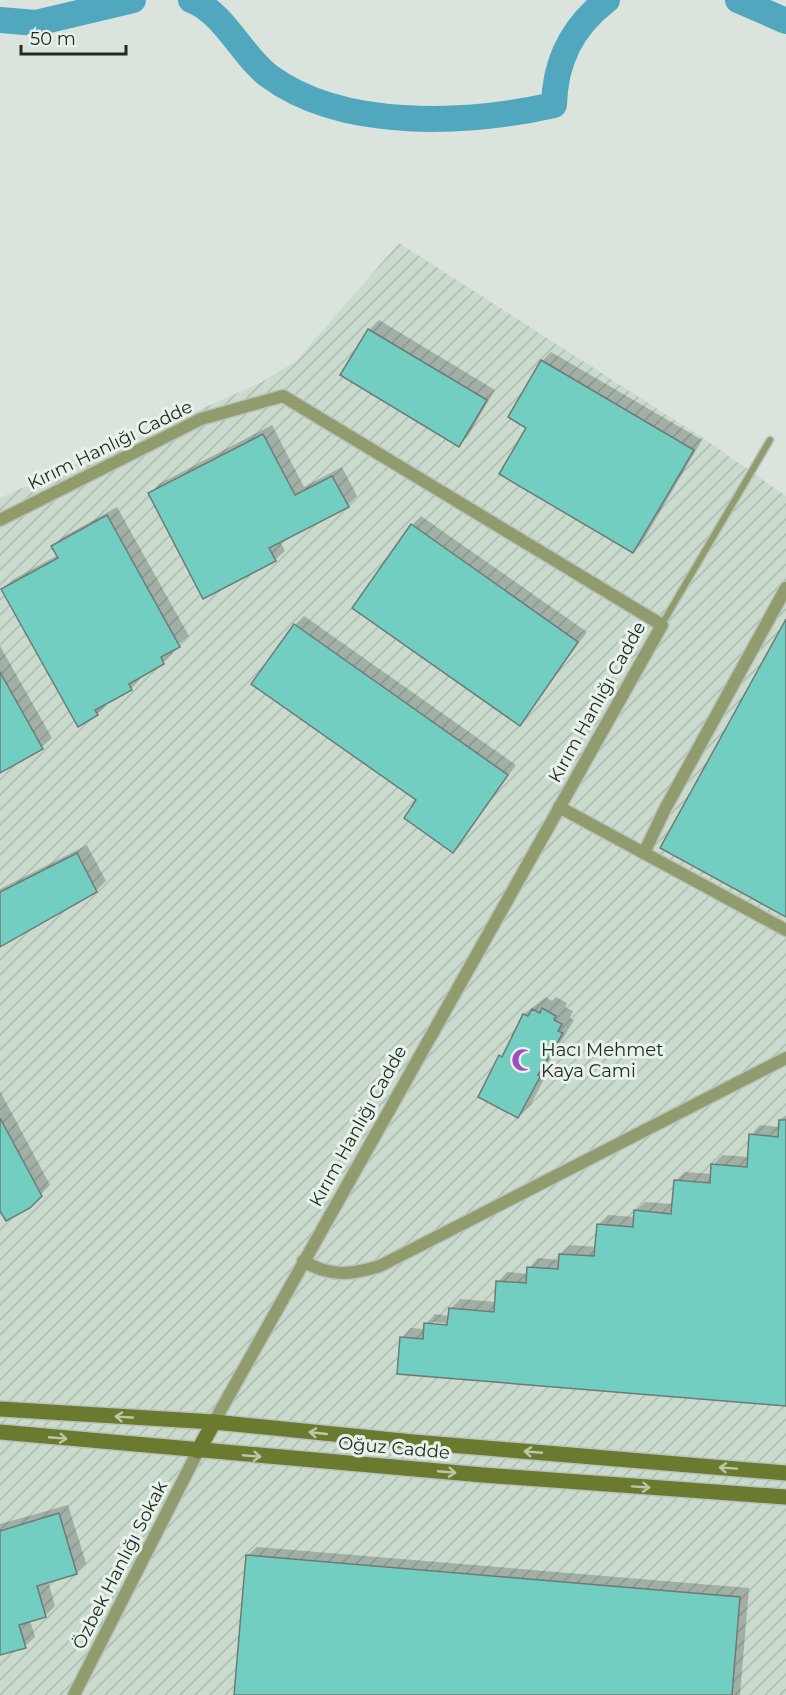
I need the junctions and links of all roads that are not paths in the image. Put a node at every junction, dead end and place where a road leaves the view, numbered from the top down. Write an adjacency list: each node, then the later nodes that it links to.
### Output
1 (770, 440): 4 (lane)
2 (0, 520): 4 (street, Kırım Hanlığı Cadde)
3 (786, 588): 6 (street)
4 (662, 625): 5 (street, Kırım Hanlığı Cadde)
5 (559, 807): 6 (street); 9 (street, Kırım Hanlığı Cadde)
6 (644, 853): 7 (street)
7 (786, 930)
8 (786, 1058): 9 (street)
9 (303, 1261): 11 (street, Kırım Hanlığı Cadde)
10 (0, 1409): 11 (street, Oğuz Cadde, one-way to 10)
11 (214, 1422): 13 (street); 14 (street, Oğuz Cadde, one-way to 11)
12 (0, 1432): 13 (street, Oğuz Cadde, one-way to 13)
13 (198, 1451): 15 (street, Oğuz Cadde, one-way to 15); 16 (street, Özbek Hanlığı Sokak)
14 (786, 1473)
15 (786, 1497)
16 (75, 1695)

